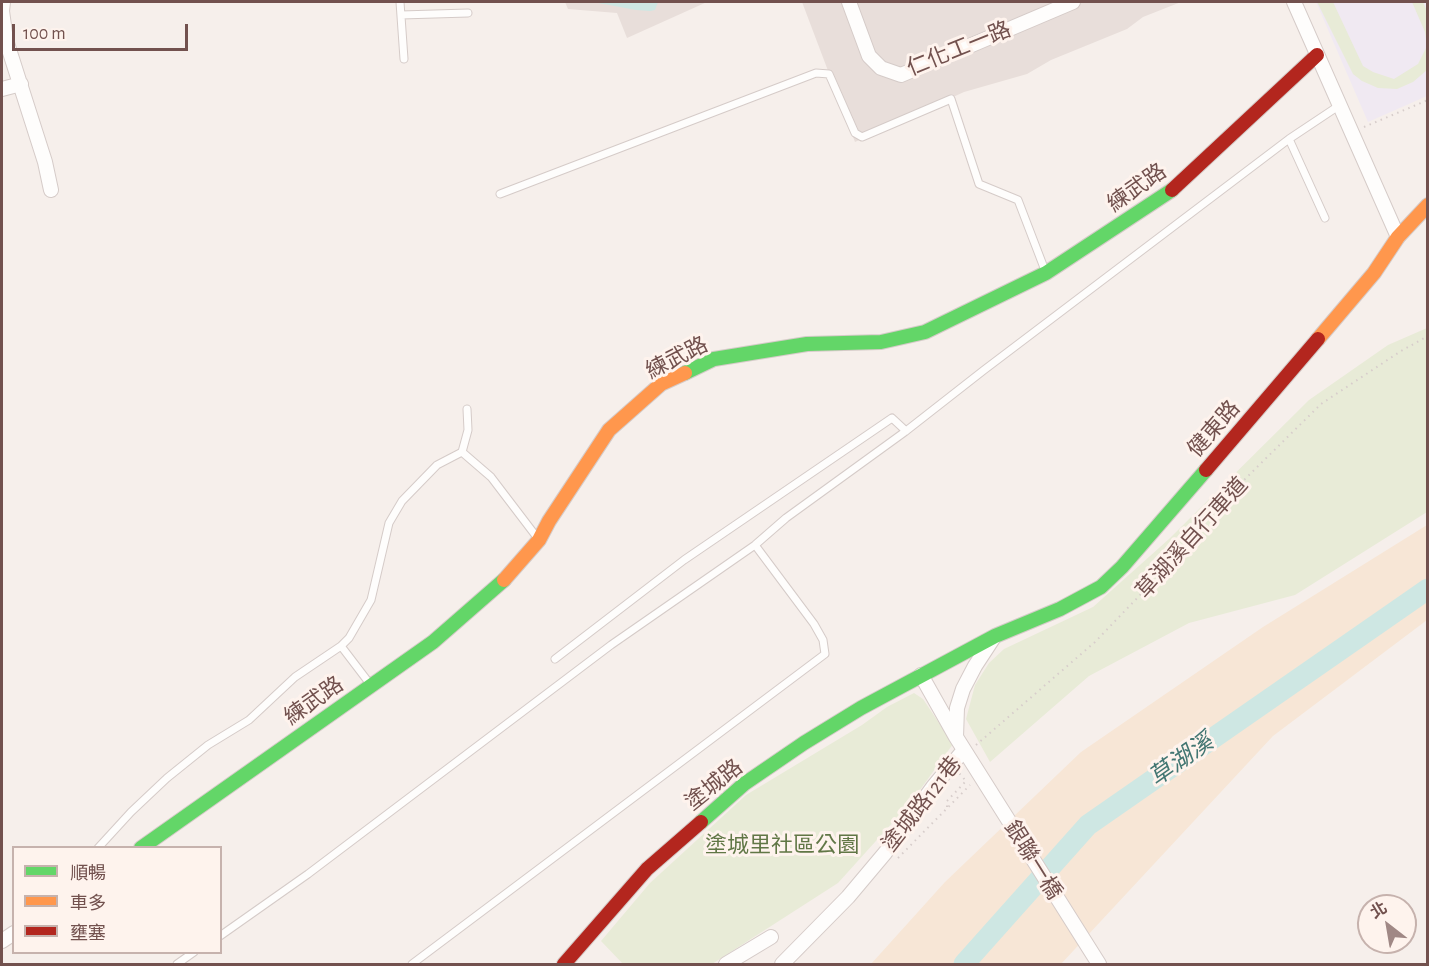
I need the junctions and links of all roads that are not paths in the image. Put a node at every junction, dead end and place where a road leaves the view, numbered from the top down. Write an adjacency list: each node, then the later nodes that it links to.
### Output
1 (3, 2): 10 (street)
2 (400, 2): 7 (lane)
3 (849, 2): 4 (street, 仁化工一路)
4 (1073, 2)
5 (1294, 2): 8 (street)
6 (468, 13): 7 (lane)
7 (401, 15): 9 (lane)
8 (1317, 55): 12 (street); 19 (street, 練武路)
9 (404, 59)
10 (21, 84): 11 (street); 14 (street)
11 (2, 89)
12 (1340, 105): 13 (lane); 18 (street)
13 (1288, 139): 17 (lane); 21 (lane)
14 (51, 190)
15 (500, 194): 19 (lane)
16 (1428, 205): 18 (street, 健東路)
17 (1325, 218)
18 (1398, 237): 25 (street, 健東路)
19 (1046, 273): 23 (street, 練武路)
20 (467, 409): 22 (lane)
21 (906, 431): 24 (lane); 27 (lane)
22 (462, 452): 23 (lane); 26 (lane)
23 (539, 540): 29 (street, 練武路)
24 (755, 545): 34 (lane); 38 (lane)
25 (995, 636): 28 (street, 健東路); 30 (street)
26 (341, 646): 29 (lane); 32 (lane)
27 (555, 659)
28 (921, 675): 30 (street); 39 (street, 塗城路)
29 (372, 686): 33 (street, 練武路)
30 (956, 737): 31 (street)
31 (966, 752): 41 (street, 塗城路121巷); 42 (street, 銀聯一橋)
32 (100, 846)
33 (144, 846)
34 (222, 935)
35 (771, 937): 40 (street)
36 (191, 954): 37 (lane)
37 (177, 964)
38 (412, 964)
39 (564, 964)
40 (726, 964)
41 (782, 964)
42 (1099, 964)

